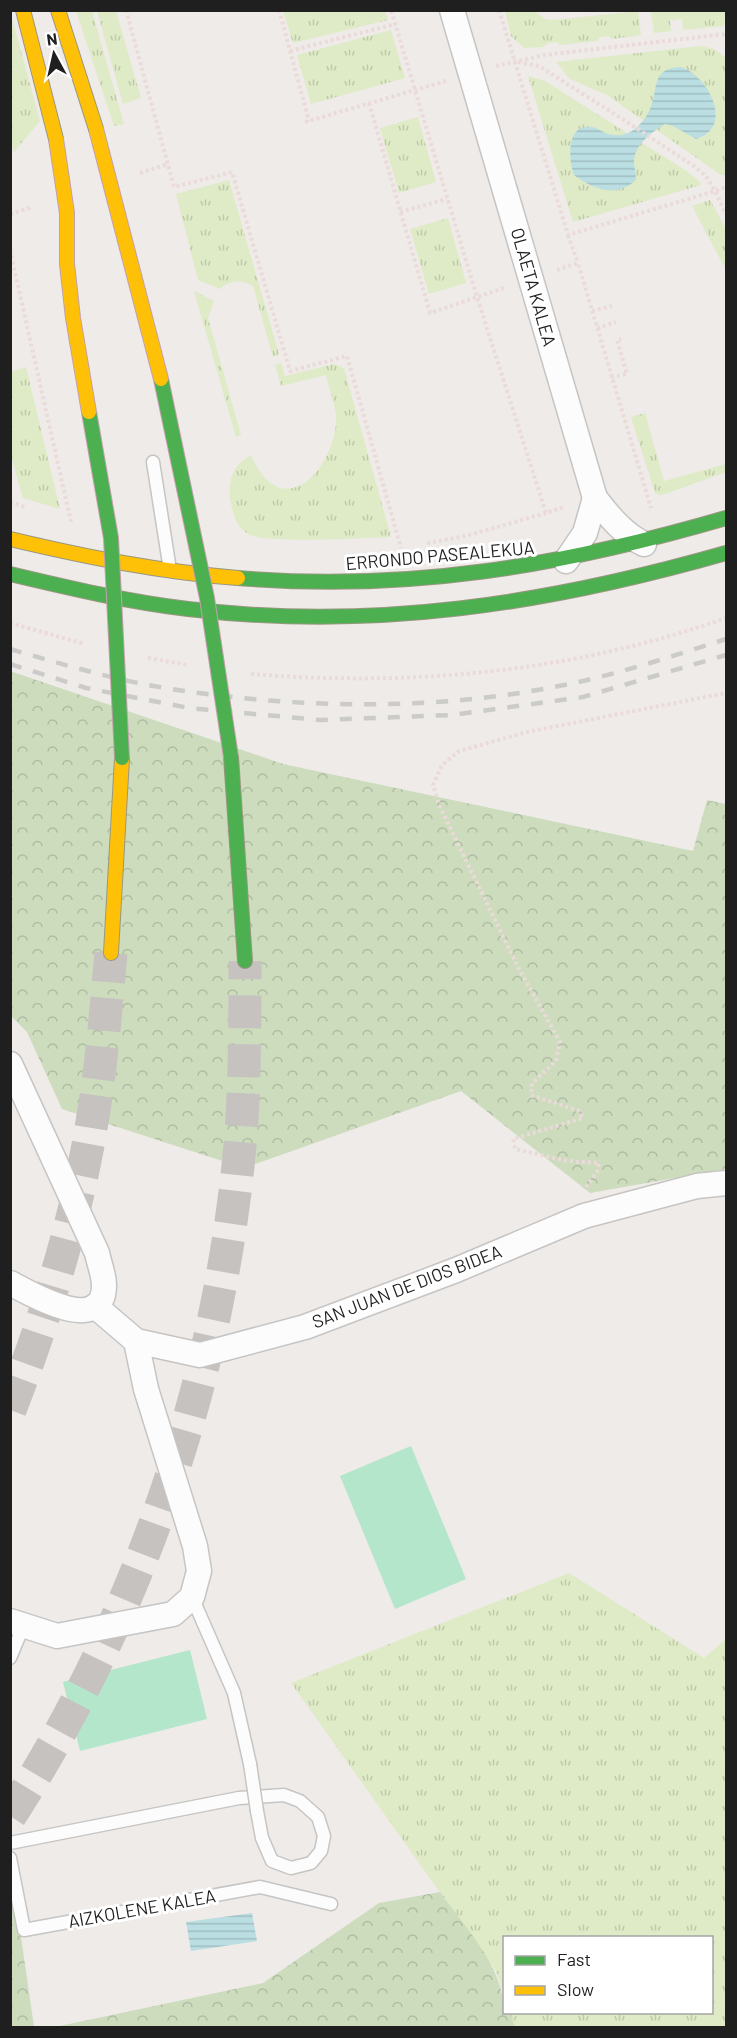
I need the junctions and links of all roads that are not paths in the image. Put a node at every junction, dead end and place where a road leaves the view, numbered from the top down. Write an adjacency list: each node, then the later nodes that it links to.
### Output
1 (22, 10): 13 (main road, bridge)
2 (58, 10): 14 (main road, bridge)
3 (452, 10): 5 (street, OLAETA KALEA)
4 (153, 462): 12 (lane)
5 (595, 498): 8 (street, OLAETA KALEA); 10 (street)
6 (726, 518): 8 (main road, ERRONDO PASEALEKUA)
7 (10, 539): 12 (main road, ERRONDO PASEALEKUA)
8 (644, 544): 10 (main road, ERRONDO PASEALEKUA)
9 (726, 553): 11 (main road)
10 (566, 561): 12 (main road, ERRONDO PASEALEKUA)
11 (10, 574)
12 (171, 574)
13 (111, 953)
14 (245, 961)
15 (10, 1064): 18 (street)
16 (726, 1183): 19 (street, SAN JUAN DE DIOS BIDEA)
17 (10, 1283): 18 (street)
18 (95, 1306): 19 (street, SAN JUAN DE DIOS BIDEA)
19 (136, 1341): 20 (street)
20 (192, 1597): 21 (street); 23 (lane, bridge)
21 (17, 1624): 22 (lane)
22 (10, 1658)
23 (10, 1843)
24 (10, 1858): 25 (lane, AIZKOLENE KALEA)
25 (331, 1904)

